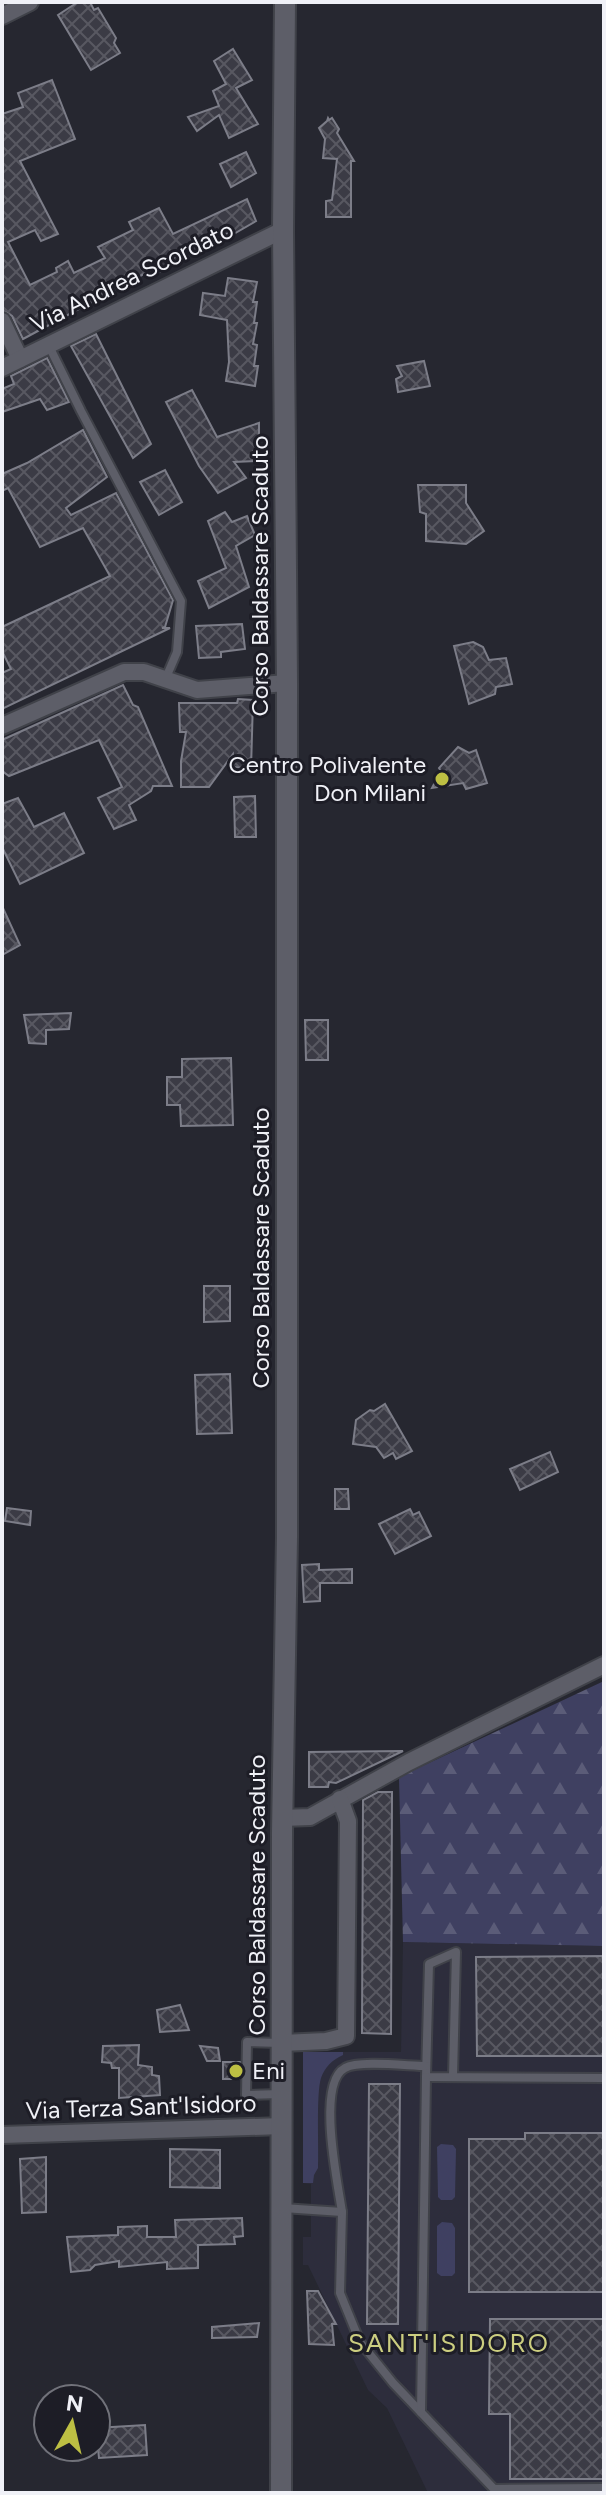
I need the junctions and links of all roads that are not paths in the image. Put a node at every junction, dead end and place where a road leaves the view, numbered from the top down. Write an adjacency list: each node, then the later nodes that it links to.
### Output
1 (30, 2): 3 (street)
2 (285, 2): 4 (street, Corso Baldassare Scaduto)
3 (2, 16)
4 (283, 230): 6 (street, Via Andrea Scordato); 10 (street, Corso Baldassare Scaduto)
5 (2, 321): 7 (street)
6 (49, 345): 7 (street, Via Andrea Scordato); 9 (lane)
7 (20, 359): 8 (street, Via Andrea Scordato)
8 (2, 368)
9 (165, 680): 10 (street); 11 (street)
10 (287, 683): 14 (street, Corso Baldassare Scaduto)
11 (2, 726)
12 (604, 1665): 13 (street)
13 (340, 1799): 14 (street); 15 (street)
14 (282, 1818): 15 (street, Corso Baldassare Scaduto)
15 (282, 2043): 20 (street, Corso Baldassare Scaduto); 20 (lane)
16 (426, 2066): 17 (lane); 18 (lane); 24 (lane)
17 (426, 2077): 18 (lane); 25 (lane)
18 (453, 2077): 19 (lane)
19 (604, 2078)
20 (282, 2094): 21 (street, Corso Baldassare Scaduto)
21 (282, 2126): 22 (street, Via Terza Sant'Isidoro); 23 (street, Corso Baldassare Scaduto)
22 (2, 2135)
23 (282, 2208): 24 (lane); 27 (street, Corso Baldassare Scaduto)
24 (342, 2212): 25 (lane)
25 (421, 2412): 26 (lane)
26 (604, 2488)
27 (281, 2493)

